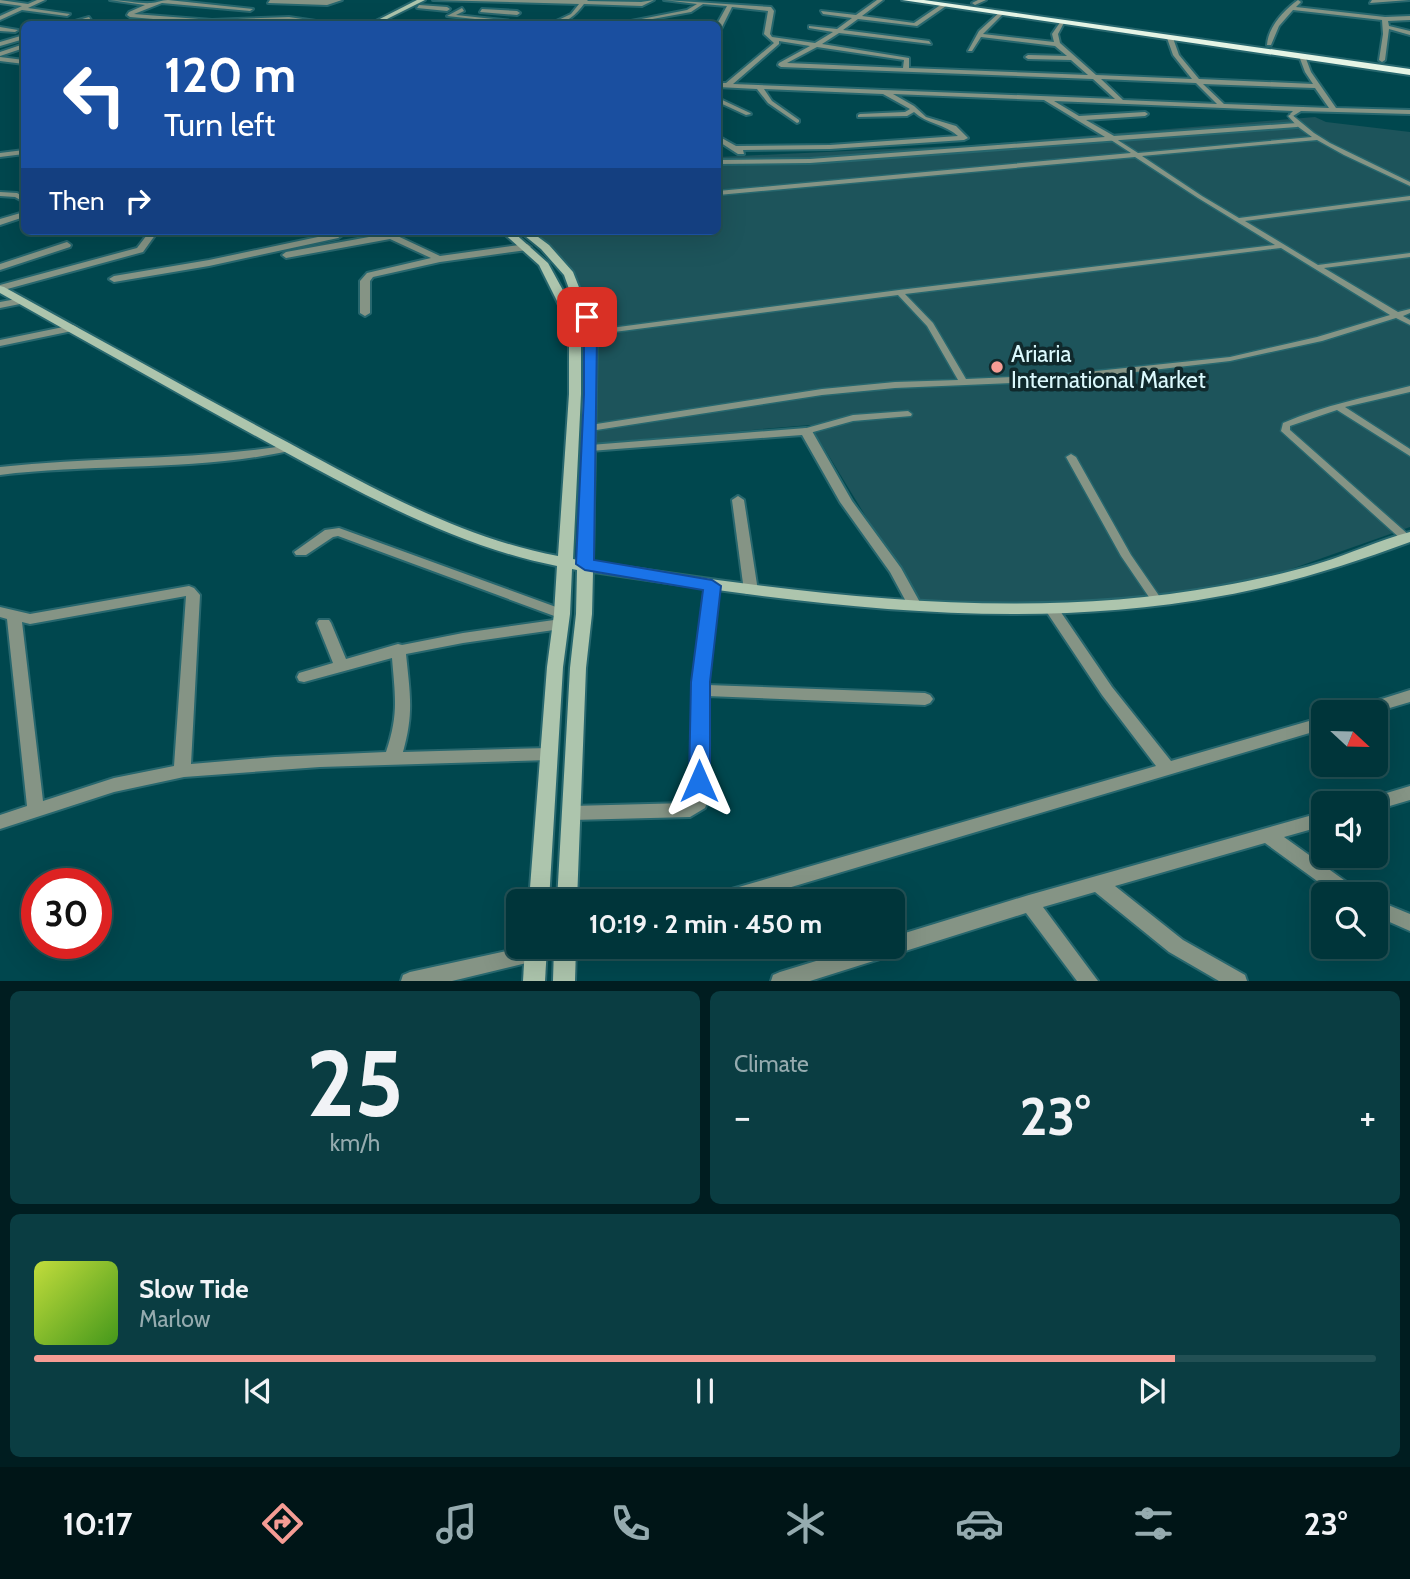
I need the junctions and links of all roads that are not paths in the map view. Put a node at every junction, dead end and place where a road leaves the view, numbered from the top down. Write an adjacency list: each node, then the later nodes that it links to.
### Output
1 (42, 0): 26 (street)
2 (113, 0): 20 (street)
3 (206, 0): 21 (street)
4 (339, 0): 15 (street)
5 (433, 0): 17 (street); 22 (main road)
6 (651, 0): 23 (street)
7 (667, 0): 19 (street)
8 (768, 0): 27 (street)
9 (880, 0): 37 (street)
10 (906, 0): 25 (highway)
11 (955, 0): 16 (highway)
12 (1300, 0): 28 (street)
13 (1406, 0): 18 (street)
14 (0, 1): 26 (street)
15 (273, 1): 29 (street)
16 (979, 1): 68 (highway)
17 (585, 2): 23 (street); 51 (street)
18 (1372, 2)
19 (703, 3): 24 (street); 52 (street)
20 (150, 4): 21 (street); 41 (street)
21 (194, 4): 29 (street)
22 (421, 4): 30 (street); 48 (main road); 49 (main road)
23 (610, 4): 35 (street)
24 (730, 5): 27 (street); 54 (street)
25 (944, 5): 33 (highway); 37 (street)
26 (26, 7): 34 (street); 36 (street)
27 (757, 7): 64 (street)
28 (1293, 8): 40 (street); 68 (street)
29 (250, 9): 45 (street)
30 (462, 10): 32 (street); 50 (street)
31 (823, 12): 37 (street)
32 (517, 13)
33 (1001, 13): 53 (highway); 61 (street)
34 (67, 14)
35 (604, 15)
36 (2, 16)
37 (857, 16): 59 (street)
38 (1410, 18): 40 (street)
39 (89, 19): 42 (street)
40 (1385, 19): 56 (street)
41 (189, 20): 43 (street); 44 (street)
42 (81, 21)
43 (185, 21)
44 (196, 21)
45 (217, 21)
46 (247, 21): 47 (street)
47 (306, 21)
48 (380, 21)
49 (389, 21)
50 (504, 21)
51 (560, 21)
52 (635, 21)
53 (1063, 22): 63 (highway); 67 (street)
54 (721, 23)
55 (811, 27): 59 (street)
56 (1387, 27): 60 (street); 78 (street)
57 (0, 29): 58 (street)
58 (15, 30)
59 (838, 31): 65 (street); 69 (street)
60 (1410, 33)
61 (979, 36): 67 (street); 71 (street)
62 (21, 38): 66 (street)
63 (1170, 38): 73 (highway); 84 (street)
64 (776, 40): 69 (street); 86 (street)
65 (929, 43)
66 (0, 44)
67 (1057, 44): 75 (street)
68 (1269, 44): 78 (highway)
69 (817, 45): 80 (street); 81 (street)
70 (21, 47): 72 (street)
71 (970, 50)
72 (0, 54)
73 (1302, 56): 82 (highway); 88 (street)
74 (1028, 57): 75 (street)
75 (1072, 58): 83 (street)
76 (0, 59): 77 (street)
77 (21, 60)
78 (1382, 60): 79 (highway)
79 (1410, 64)
80 (838, 67): 81 (street); 89 (street)
81 (906, 69): 83 (street)
82 (1410, 72)
83 (1096, 77): 84 (street); 92 (street)
84 (1201, 81): 88 (street); 94 (street)
85 (721, 85): 86 (street)
86 (728, 85): 87 (street)
87 (759, 86): 89 (street); 104 (street)
88 (1317, 86): 96 (street)
89 (844, 89): 90 (street)
90 (883, 91): 91 (street); 97 (street)
91 (1043, 97): 92 (street); 103 (street)
92 (1120, 100): 94 (street)
93 (721, 101): 99 (street)
94 (1222, 104): 95 (street)
95 (1299, 109): 96 (street); 102 (street)
96 (1333, 109): 98 (street)
97 (913, 110): 101 (street); 109 (street)
98 (1410, 112)
99 (748, 114)
100 (1145, 114): 103 (street)
101 (860, 116)
102 (1291, 116): 105 (street)
103 (1078, 118): 107 (street)
104 (797, 121)
105 (1297, 125): 106 (street); 107 (street)
106 (1319, 138): 113 (street); 115 (street)
107 (1113, 139): 113 (street); 114 (street)
108 (721, 140): 109 (street)
109 (737, 148): 112 (street)
110 (21, 152): 111 (street)
111 (0, 155)
112 (743, 156)
113 (1136, 157): 116 (street); 121 (street)
114 (721, 162)
115 (1410, 184)
116 (721, 193)
117 (0, 194): 118 (street)
118 (21, 198)
119 (1410, 198): 121 (street)
120 (21, 216): 122 (street)
121 (1238, 220): 127 (street)
122 (0, 222)
123 (151, 235): 134 (street)
124 (337, 235): 133 (street)
125 (526, 239): 130 (street); 143 (main road); 159 (main road)
126 (67, 245): 131 (street)
127 (1283, 246): 132 (street); 135 (street)
128 (286, 255): 130 (street)
129 (1410, 255): 132 (street)
130 (440, 259): 139 (street)
131 (0, 267)
132 (1316, 267): 140 (street)
133 (114, 279)
134 (0, 288): 136 (main road)
135 (900, 292): 143 (street); 145 (street)
136 (22, 301): 137 (street); 142 (main road)
137 (0, 305)
138 (1410, 311): 140 (street)
139 (365, 313)
140 (1393, 315): 141 (street); 145 (street)
141 (1410, 323)
142 (73, 328): 144 (street); 151 (main road)
143 (591, 333): 149 (main road)
144 (0, 343)
145 (963, 382): 149 (street)
146 (1410, 389): 147 (street)
147 (1337, 406): 153 (street); 157 (street)
148 (908, 414): 150 (street)
149 (590, 428): 152 (main road)
150 (806, 431): 152 (street); 164 (street)
151 (289, 448): 155 (street); 159 (main road)
152 (590, 448): 160 (main road)
153 (1410, 453)
154 (1071, 457): 163 (street)
155 (0, 471)
156 (738, 500): 162 (street)
157 (1408, 537): 163 (main road)
158 (302, 552): 167 (street)
159 (565, 562): 160 (main road); 167 (main road)
160 (585, 564): 161 (main road); 184 (main road)
161 (712, 586): 162 (main road); 172 (street)
162 (751, 591): 164 (main road)
163 (1157, 600): 165 (main road)
164 (915, 606): 165 (main road)
165 (1051, 608): 179 (street)
166 (7, 613): 180 (street); 183 (street)
167 (561, 619): 169 (street); 177 (main road)
168 (324, 623): 170 (street)
169 (398, 649): 170 (street); 178 (street)
170 (341, 665): 171 (street)
171 (304, 677)
172 (700, 690): 174 (street); 184 (street)
173 (1410, 696): 175 (street)
174 (925, 699)
175 (1388, 703)
176 (1311, 726): 179 (street)
177 (549, 754): 178 (street); 190 (main road)
178 (392, 760): 180 (street)
179 (1167, 768): 192 (street)
180 (182, 771): 183 (street)
181 (1410, 793): 182 (street)
182 (1388, 799)
183 (36, 811): 185 (street)
184 (572, 813): 191 (main road)
185 (0, 822)
186 (1311, 822): 187 (street)
187 (1266, 834): 188 (street); 189 (street)
188 (1332, 882)
189 (1098, 883): 193 (street); 206 (street)
190 (540, 889)
191 (568, 889)
192 (759, 889)
193 (1028, 904): 196 (street); 205 (street)
194 (1388, 913): 195 (street)
195 (1410, 923)
196 (905, 942)
197 (506, 957): 201 (street)
198 (535, 959): 202 (main road)
199 (565, 959): 203 (main road)
200 (849, 959): 204 (street)
201 (410, 981)
202 (534, 981)
203 (564, 981)
204 (779, 981)
205 (1089, 981)
206 (1238, 981)

